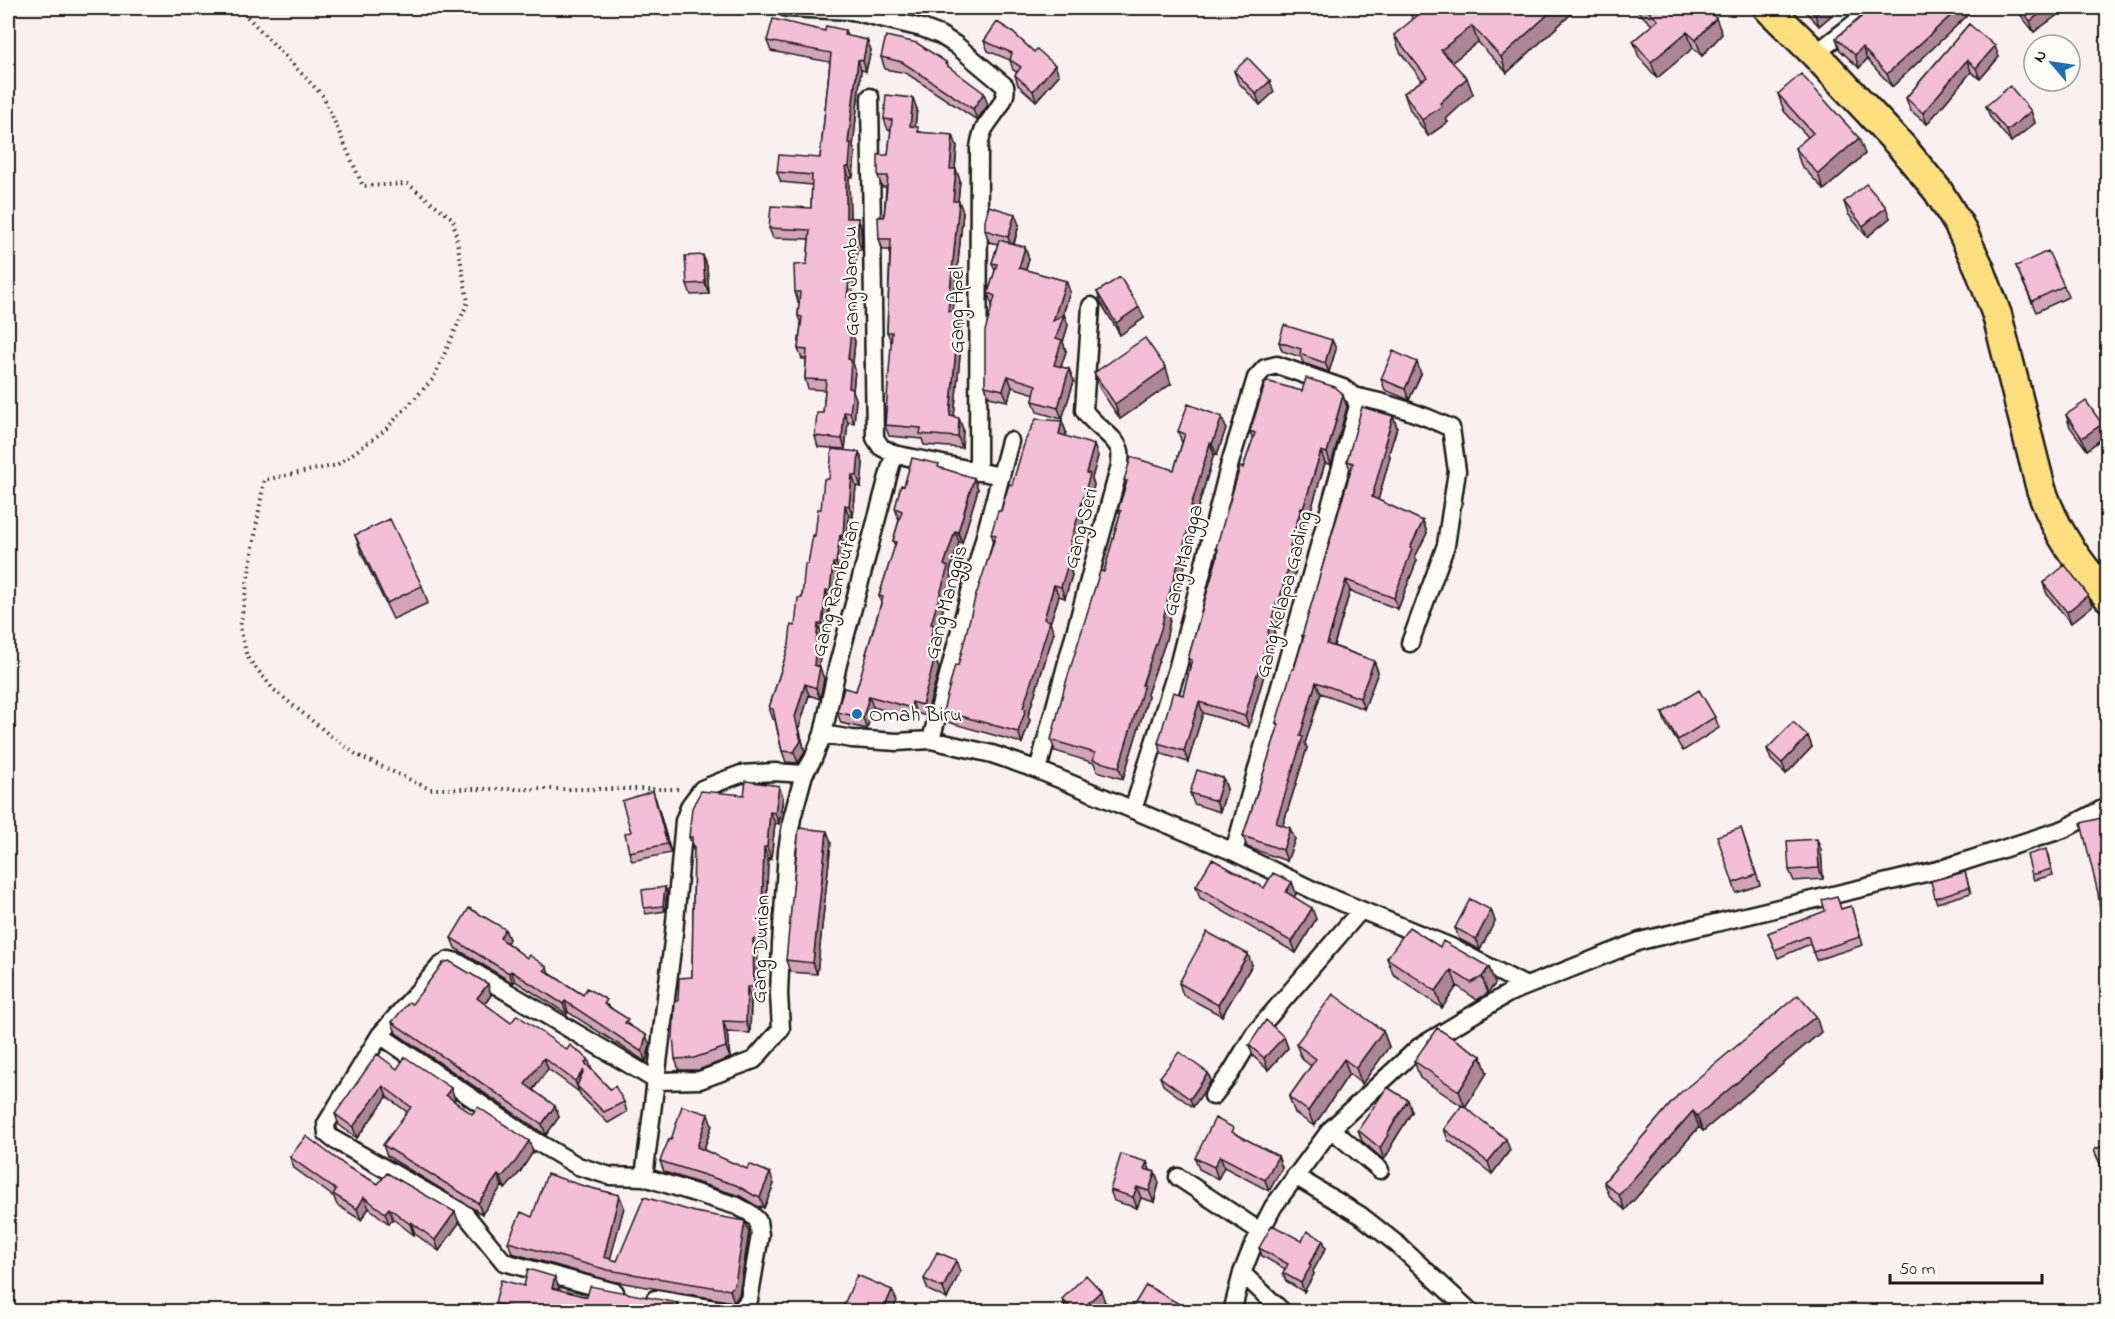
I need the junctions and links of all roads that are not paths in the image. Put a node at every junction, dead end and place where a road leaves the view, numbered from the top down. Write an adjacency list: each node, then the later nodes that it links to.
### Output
1 (786, 8): 4 (street)
2 (1768, 8): 5 (highway)
3 (1874, 8): 5 (street)
4 (853, 9): 11 (street, Gang Apel)
5 (1815, 54): 13 (highway)
6 (870, 97): 10 (street, Gang Jambu)
7 (1090, 306): 17 (street, Gang Seri)
8 (1354, 396): 14 (street); 20 (street, Gang Mangga); 21 (street, Gang Kelapa Gading)
9 (1010, 441): 12 (street, Gang Manggis)
10 (894, 454): 11 (street); 15 (street, Gang Rambutan)
11 (978, 472): 12 (street)
12 (1001, 476): 16 (street, Gang Manggis)
13 (2108, 597)
14 (1410, 643)
15 (823, 734): 16 (street); 18 (street, Gang Durian)
16 (931, 740): 17 (street)
17 (1038, 770): 20 (street)
18 (804, 774): 25 (street, Gang Durian); 25 (street)
19 (2108, 806): 23 (street)
20 (1133, 810): 21 (street)
21 (1234, 852): 22 (street)
22 (1361, 910): 23 (street); 26 (street)
23 (1526, 986): 27 (street)
24 (380, 1035): 25 (street); 30 (street); 34 (street)
25 (657, 1081): 30 (street)
26 (1213, 1096)
27 (1331, 1129): 28 (street); 29 (street)
28 (1380, 1170)
29 (1295, 1176): 32 (street); 38 (street)
30 (644, 1177): 35 (street)
31 (1178, 1177): 32 (street)
32 (1261, 1232): 33 (street)
33 (1242, 1274): 36 (street); 37 (street)
34 (733, 1311)
35 (739, 1311)
36 (1232, 1311)
37 (1283, 1311)
38 (1471, 1311)

